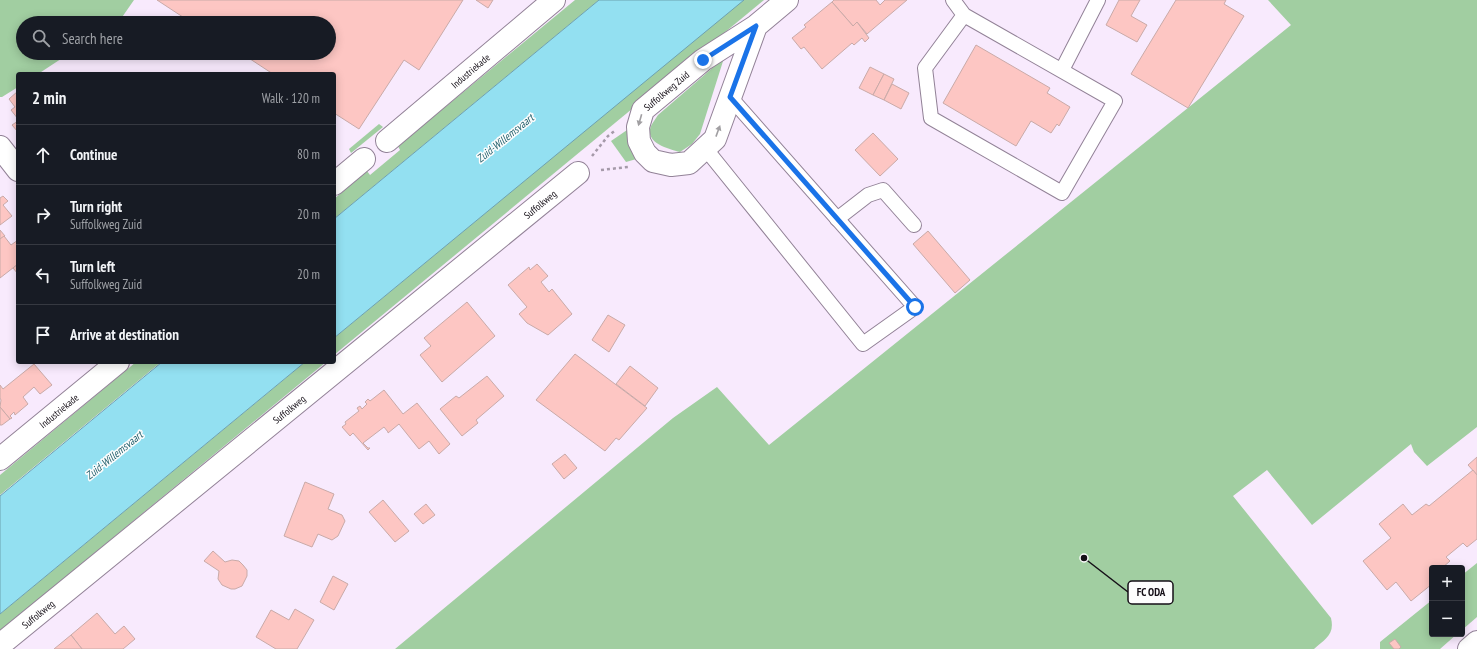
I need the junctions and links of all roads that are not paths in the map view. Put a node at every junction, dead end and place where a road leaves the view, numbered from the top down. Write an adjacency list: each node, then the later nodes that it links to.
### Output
1 (554, 0): 9 (street, Industriekade)
2 (787, 0): 6 (street, Suffolkweg Zuid)
3 (953, 0): 5 (lane)
4 (1098, 0): 7 (lane)
5 (964, 15): 7 (lane); 7 (lane)
6 (756, 26): 8 (street, Suffolkweg Zuid); 11 (street, Suffolkweg Zuid, one-way to 11)
7 (1062, 70)
8 (730, 97): 11 (street, Suffolkweg Zuid, one-way to 8); 16 (lane)
9 (387, 141)
10 (0, 147): 13 (street)
11 (705, 148): 16 (lane)
12 (364, 159): 15 (street)
13 (16, 167)
14 (578, 173): 21 (street, Suffolkweg)
15 (336, 182)
16 (837, 219): 17 (lane)
17 (914, 225)
18 (116, 364): 19 (street, Industriekade)
19 (0, 459)
20 (1477, 642): 22 (street)
21 (0, 645)
22 (1469, 649)

